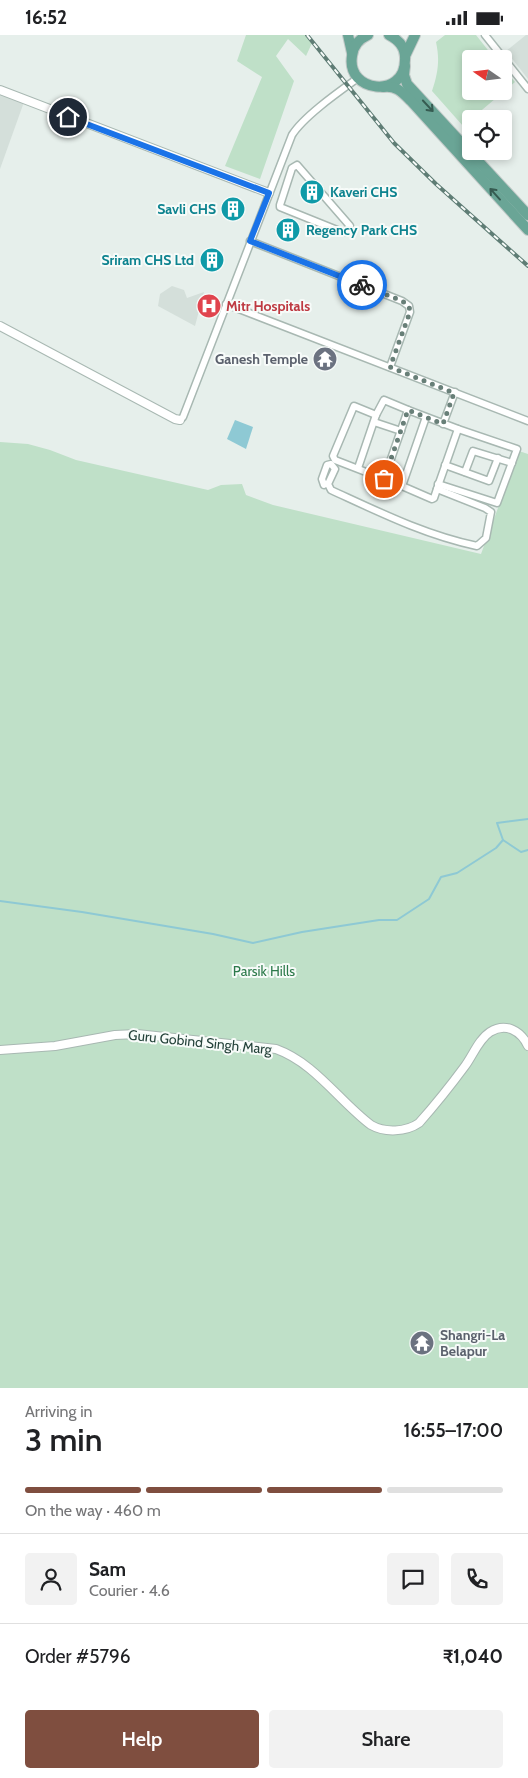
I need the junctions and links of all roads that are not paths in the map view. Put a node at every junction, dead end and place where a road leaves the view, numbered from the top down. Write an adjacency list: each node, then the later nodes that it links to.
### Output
1 (348, 35): 6 (main road)
2 (368, 35): 6 (main road)
3 (390, 35): 7 (main road)
4 (415, 35): 7 (main road)
5 (485, 35): 10 (street)
6 (352, 53): 8 (main road)
7 (405, 61): 9 (main road); 13 (main road, one-way to 13)
8 (358, 78): 9 (main road); 12 (street)
9 (382, 87): 15 (main road, one-way to 9)
10 (528, 89)
11 (0, 90): 12 (street)
12 (269, 193): 16 (street)
13 (528, 215)
14 (318, 222): 14 (street)
15 (528, 230)
16 (250, 241): 17 (street); 19 (street)
17 (226, 304): 19 (street); 24 (street)
18 (0, 326): 24 (street)
19 (390, 367): 20 (street)
20 (454, 393): 25 (street); 26 (street)
21 (408, 410): 22 (street); 23 (street); 28 (street)
22 (426, 417): 26 (street); 36 (street)
23 (375, 418): 28 (street); 32 (street); 32 (street)
24 (180, 419)
25 (528, 421)
26 (443, 424): 27 (street)
27 (458, 429): 30 (street); 31 (street)
28 (401, 431): 34 (street)
29 (498, 458): 30 (street); 33 (street); 33 (street)
30 (512, 463): 37 (street)
31 (445, 465): 33 (street); 37 (street)
32 (358, 468): 34 (street)
33 (465, 472)
34 (384, 479): 36 (street)
35 (324, 485): 37 (street)
36 (402, 486): 37 (street)
37 (438, 487)
38 (528, 1045): 39 (street, Guru Gobind Singh Marg)
39 (0, 1050)

